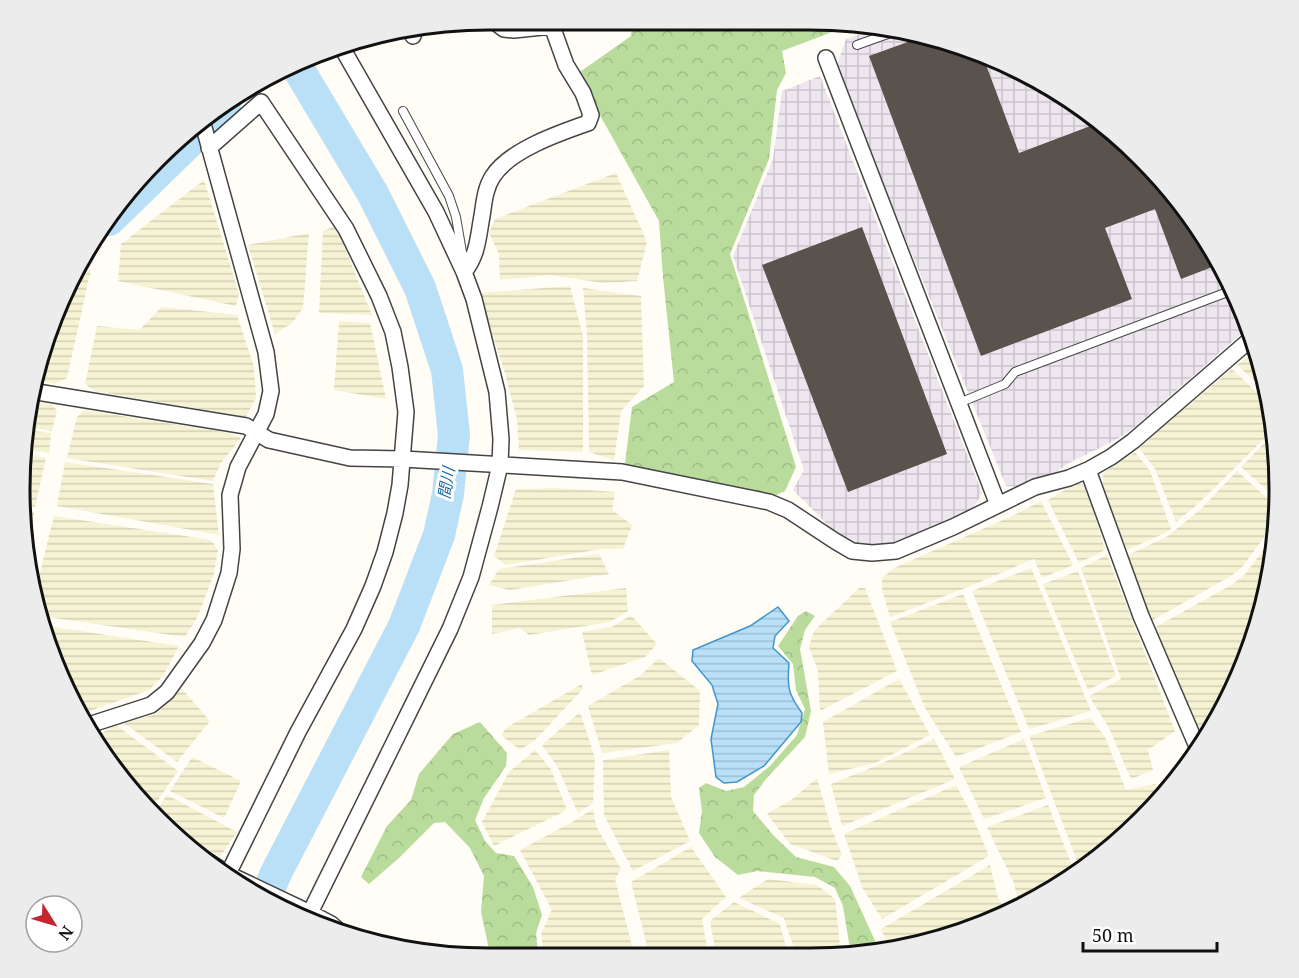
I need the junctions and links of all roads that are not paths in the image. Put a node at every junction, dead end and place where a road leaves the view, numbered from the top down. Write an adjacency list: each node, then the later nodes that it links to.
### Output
1 (553, 30): 9 (street)
2 (882, 36): 3 (lane)
3 (857, 45)
4 (345, 53): 9 (street)
5 (826, 58): 13 (street)
6 (403, 111): 9 (lane)
7 (204, 129): 8 (street)
8 (209, 146): 14 (street); 15 (street)
9 (468, 268): 16 (street)
10 (1225, 293): 13 (lane)
11 (1246, 343): 17 (street)
12 (41, 393): 14 (street)
13 (959, 403): 18 (street)
14 (257, 432): 15 (street); 19 (street)
15 (407, 459): 16 (street); 21 (street)
16 (497, 465): 18 (street); 22 (street)
17 (1088, 470): 18 (street); 20 (street)
18 (998, 505)
19 (94, 723)
20 (1194, 740)
21 (232, 870)
22 (309, 911)

